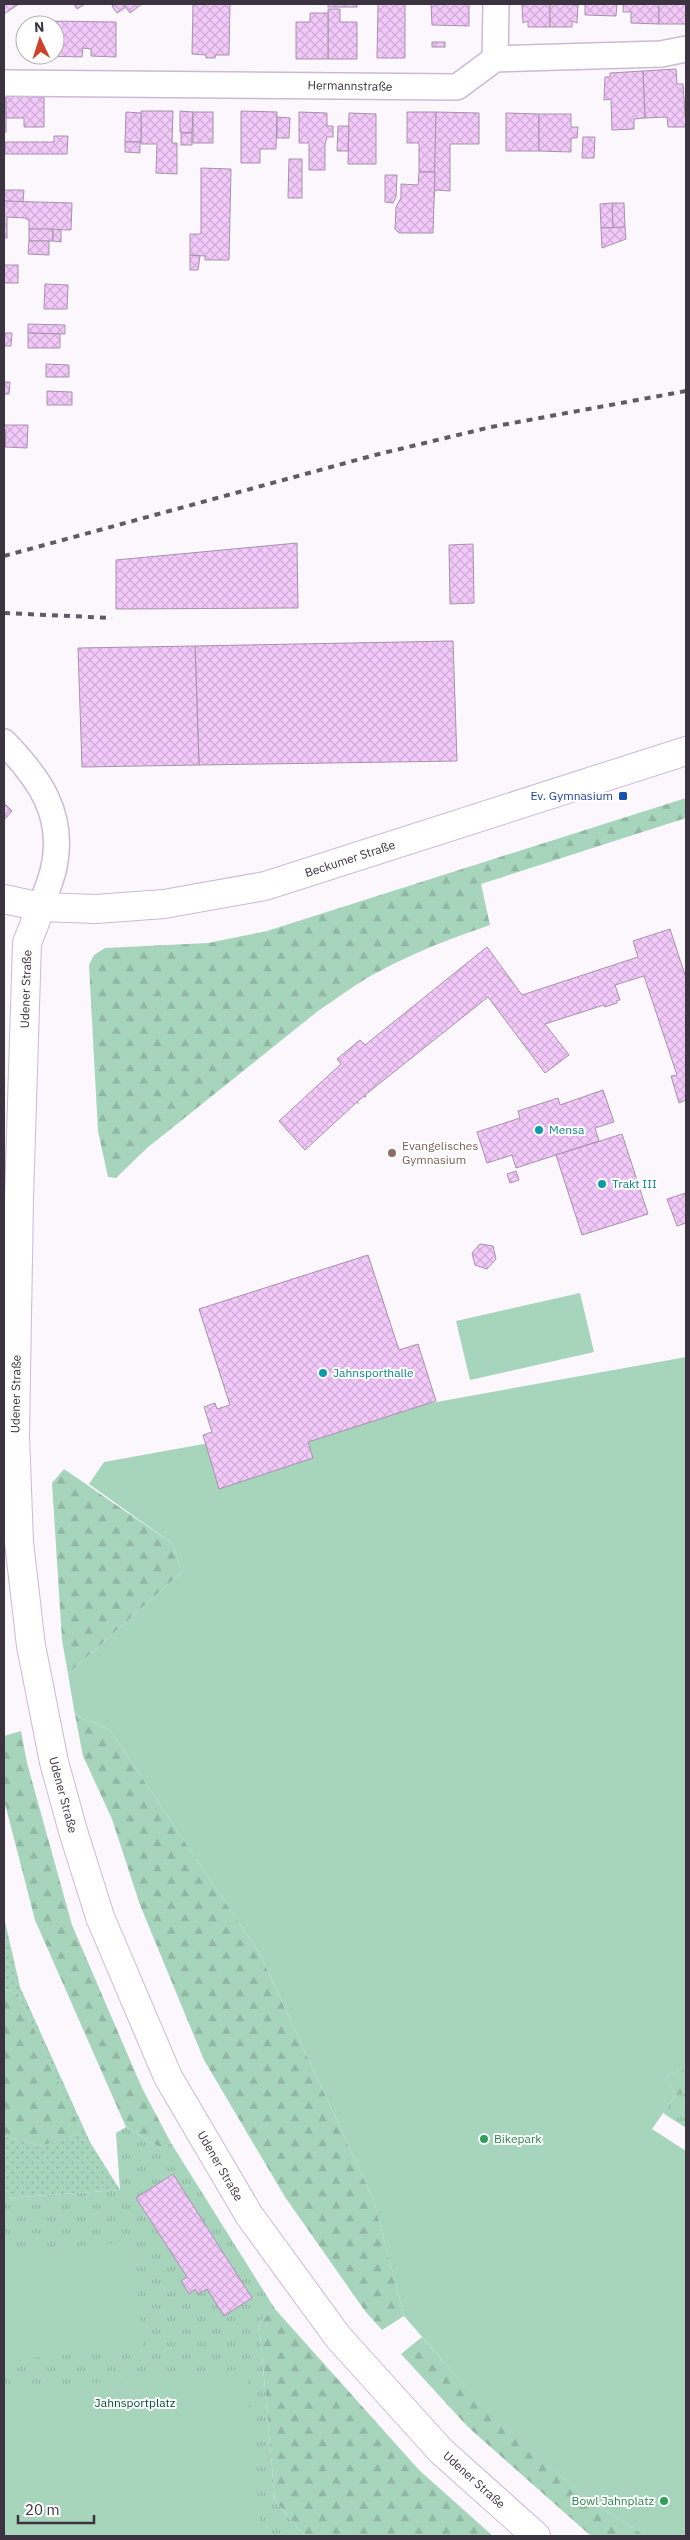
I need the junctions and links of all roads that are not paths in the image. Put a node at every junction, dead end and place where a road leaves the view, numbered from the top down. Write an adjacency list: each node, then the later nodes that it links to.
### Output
1 (496, 4): 3 (street)
2 (686, 49): 3 (street)
3 (495, 59): 4 (street, Hermannstraße)
4 (4, 83)
5 (4, 742): 8 (street)
6 (686, 751): 8 (main road, Beckumer Straße)
7 (4, 899): 8 (main road, Beckumer Straße)
8 (40, 908): 9 (main road, Udener Straße)
9 (536, 2536)

